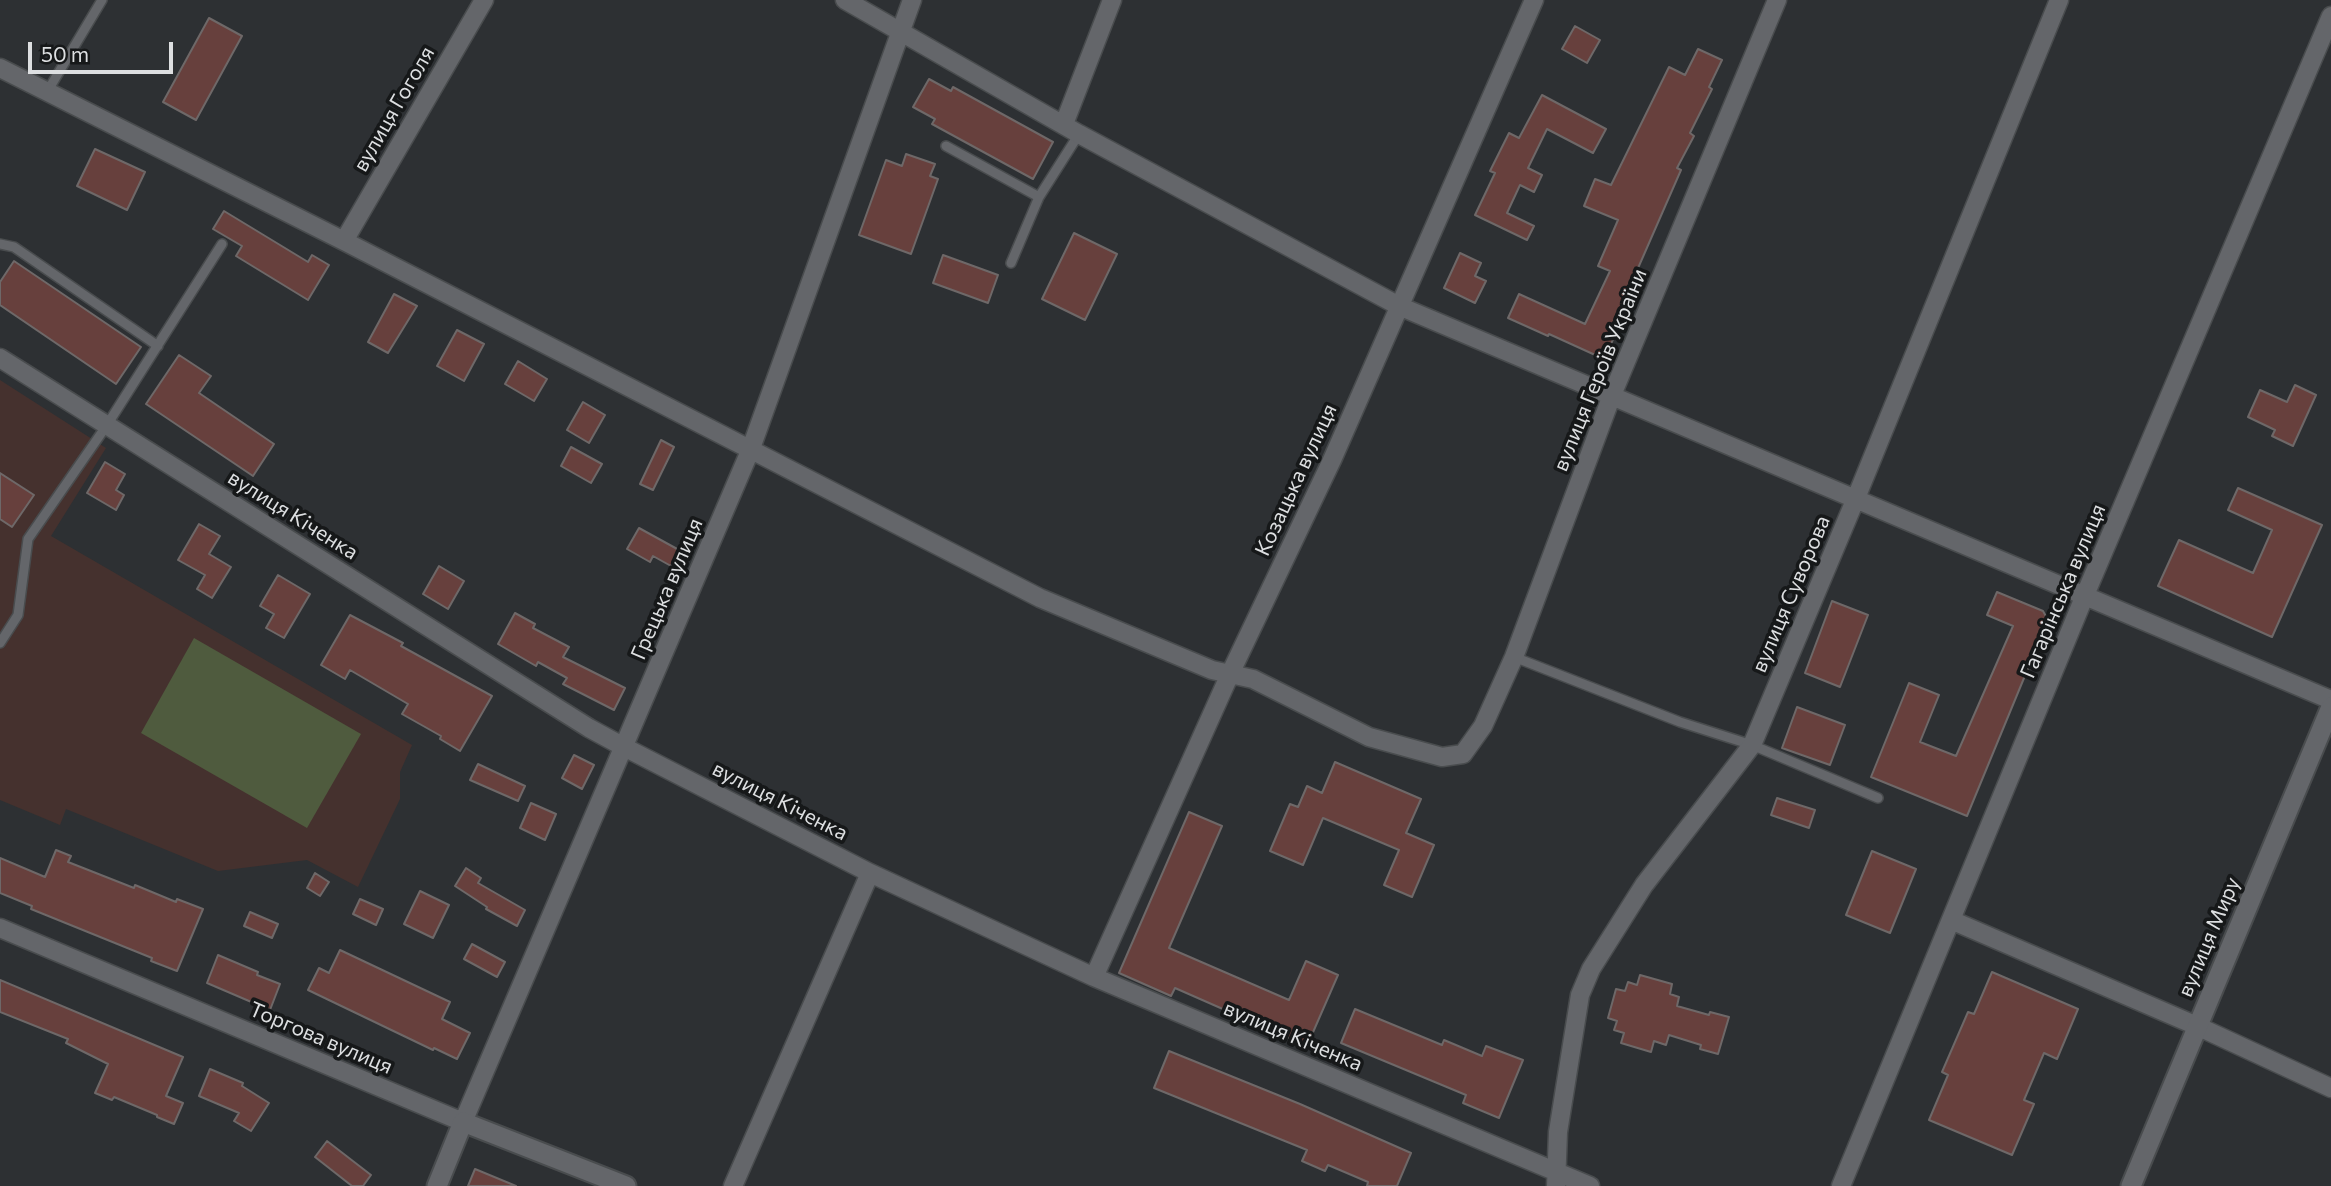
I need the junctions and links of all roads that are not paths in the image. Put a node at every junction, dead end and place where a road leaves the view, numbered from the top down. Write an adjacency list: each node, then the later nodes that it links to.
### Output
1 (102, 0): 12 (lane)
2 (484, 0): 16 (street, вулиця Гоголя)
3 (845, 0): 10 (street)
4 (912, 0): 10 (street, Грецька вулиця)
5 (1112, 0): 13 (street)
6 (1534, 0): 20 (street, Козацька вулиця)
7 (1777, 0): 23 (street, вулиця Героїв України)
8 (2059, 0): 26 (street, вулиця Суворова)
9 (2331, 16): 27 (street, Гагарінська вулиця)
10 (901, 31): 13 (street); 25 (street, Грецька вулиця)
11 (0, 68): 12 (street)
12 (47, 92): 16 (street)
13 (1071, 129): 15 (lane); 20 (street)
14 (946, 146): 15 (lane)
15 (1039, 197): 19 (lane)
16 (344, 241): 25 (street)
17 (0, 244): 21 (lane)
18 (222, 244): 21 (lane)
19 (1011, 263)
20 (1399, 306): 23 (street); 30 (street, Козацька вулиця)
21 (158, 346): 24 (lane)
22 (0, 358): 24 (street, вулиця Кіченка)
23 (1612, 395): 26 (street); 29 (street, вулиця Героїв України)
24 (107, 425): 28 (lane); 34 (street, вулиця Кіченка)
25 (750, 451): 30 (street); 34 (street, Грецька вулиця)
26 (1856, 498): 27 (street); 33 (street, вулиця Суворова)
27 (2085, 595): 31 (street); 37 (street, Гагарінська вулиця)
28 (0, 643)
29 (1514, 657): 30 (street, вулиця Героїв України); 33 (lane)
30 (1230, 674): 39 (street, Козацька вулиця)
31 (2331, 700)
32 (2331, 707): 40 (main road, вулиця Миру)
33 (1752, 745): 35 (lane); 43 (street, вулиця Суворова)
34 (624, 747): 36 (street, вулиця Кіченка); 42 (street, Грецька вулиця)
35 (1878, 799)
36 (870, 873): 39 (street, вулиця Кіченка); 46 (street)
37 (1951, 919): 40 (street); 48 (street, Гагарінська вулиця)
38 (0, 928): 42 (street, Торгова вулиця)
39 (1094, 977): 43 (street, вулиця Кіченка)
40 (2197, 1026): 41 (street); 49 (main road, вулиця Миру)
41 (2331, 1088)
42 (463, 1122): 44 (main road, Грецька вулиця); 45 (main road, Торгова вулиця)
43 (1556, 1179): 47 (street, вулиця Кіченка)
44 (436, 1186)
45 (625, 1186)
46 (733, 1186)
47 (1590, 1186)
48 (1842, 1186)
49 (2131, 1186)

